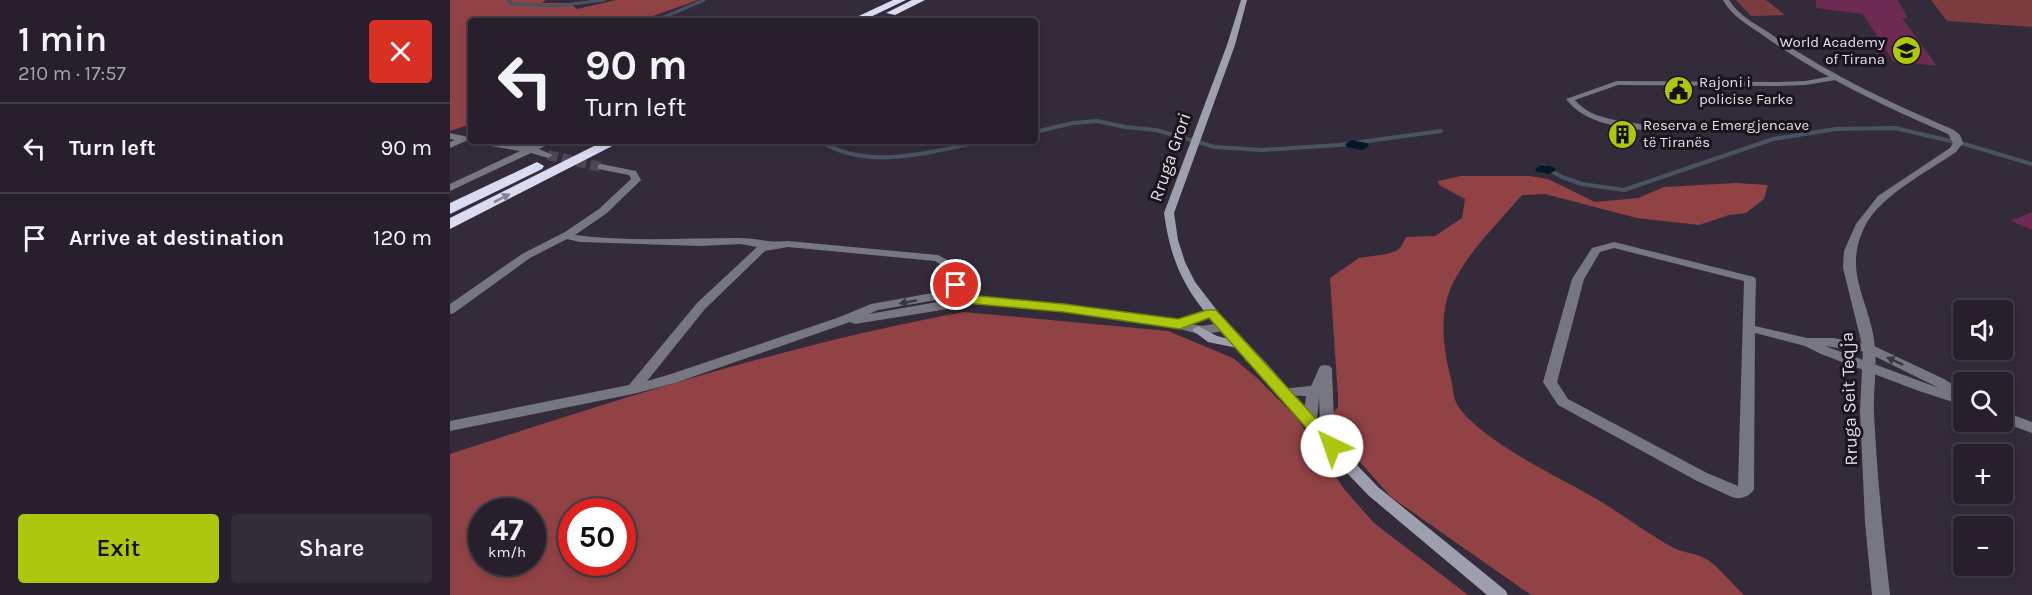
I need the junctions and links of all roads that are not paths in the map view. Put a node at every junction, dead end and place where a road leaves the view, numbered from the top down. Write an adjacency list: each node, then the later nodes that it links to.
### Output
1 (901, 0): 5 (highway)
2 (920, 0): 6 (highway)
3 (1244, 0): 26 (main road, Rruga Grori)
4 (1726, 0): 7 (street, Rruga Seit Teqja)
5 (860, 18)
6 (880, 18)
7 (1833, 78): 8 (street); 33 (street, Rruga Seit Teqja)
8 (1641, 127)
9 (450, 136): 10 (street)
10 (468, 139): 15 (street)
11 (496, 144): 16 (street)
12 (543, 144): 16 (street)
13 (584, 144): 20 (highway)
14 (609, 144): 21 (highway, one-way to 14)
15 (450, 145)
16 (531, 150): 17 (street); 19 (street)
17 (549, 155)
18 (601, 166): 22 (street)
19 (450, 188)
20 (450, 209)
21 (450, 224)
22 (569, 234): 23 (street); 25 (street)
23 (769, 245): 24 (street); 35 (street)
24 (965, 299): 27 (street); 35 (street)
25 (450, 310)
26 (1212, 313): 27 (street); 28 (main road, Rruga Grori)
27 (1180, 324): 30 (street)
28 (1223, 325): 30 (street); 32 (main road, Rruga Grori)
29 (1749, 327): 29 (street); 31 (street)
30 (1198, 330): 32 (main road)
31 (1807, 342): 33 (street); 34 (street)
32 (1240, 344): 37 (main road, Rruga Grori)
33 (1869, 349): 34 (street, Rruga Seit Teqja); 38 (street, one-way to 33)
34 (1869, 366): 39 (street); 46 (street, Rruga Seit Teqja)
35 (633, 389): 42 (street)
36 (1315, 391): 37 (street); 41 (street); 44 (street)
37 (1284, 392): 41 (main road, Rruga Grori)
38 (1953, 392)
39 (1953, 397)
40 (2013, 420): 43 (street)
41 (1310, 421): 44 (main road, Rruga Grori)
42 (450, 426)
43 (2032, 428)
44 (1332, 446): 45 (main road, Rruga Grori)
45 (1500, 595)
46 (1881, 595)

